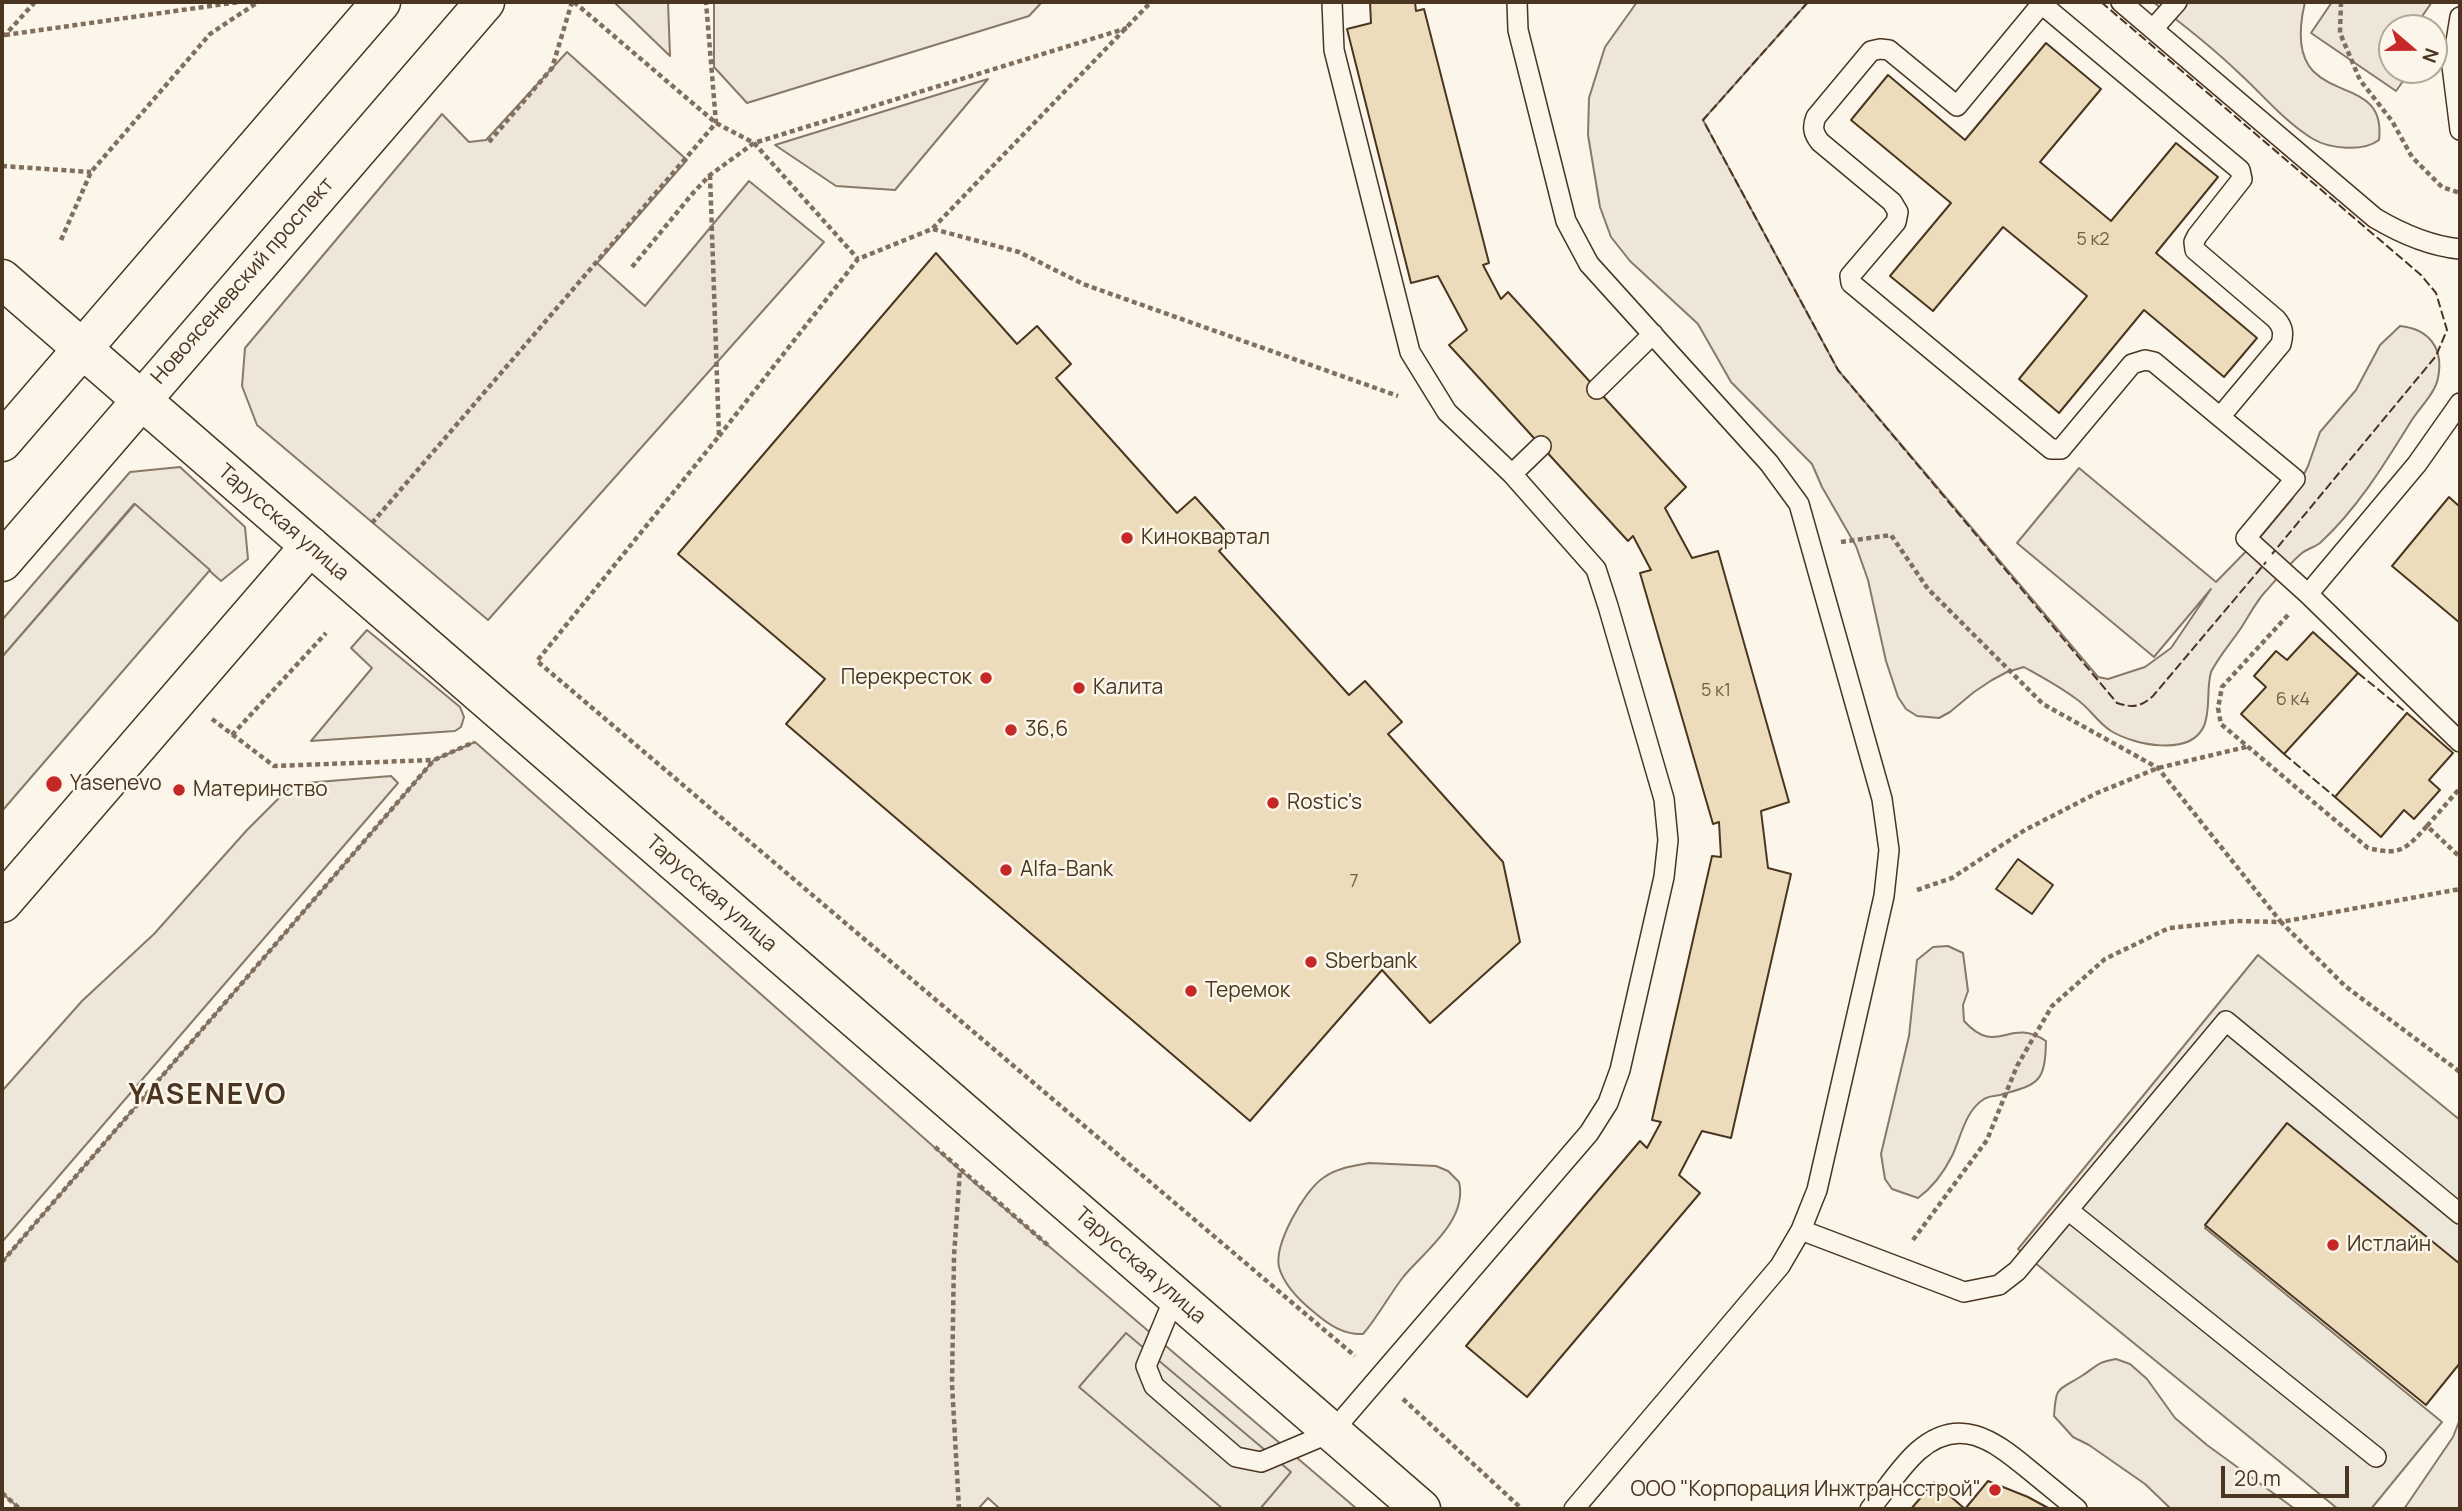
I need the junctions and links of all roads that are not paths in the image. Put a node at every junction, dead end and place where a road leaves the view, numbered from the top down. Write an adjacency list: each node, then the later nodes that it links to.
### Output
1 (381, 2): 14 (main road)
2 (485, 2): 16 (main road, Новоясеневский проспект)
3 (1332, 2): 21 (lane)
4 (1517, 2): 13 (lane)
5 (2121, 2): 9 (lane)
6 (2177, 2): 9 (lane)
7 (2052, 6): 18 (lane); 18 (lane)
8 (2460, 18): 10 (lane)
9 (2153, 29): 11 (lane)
10 (2460, 130)
11 (2460, 249)
12 (2, 279): 14 (main road, Тарусская улица)
13 (1653, 334): 15 (lane); 29 (lane)
14 (83, 348): 16 (main road, Тарусская улица); 19 (main road)
15 (1597, 389)
16 (141, 399): 22 (main road, Тарусская улица); 23 (main road, Новоясеневский проспект)
17 (2460, 403): 24 (lane)
18 (2220, 417): 24 (lane)
19 (2, 442)
20 (1541, 446): 21 (lane)
21 (1512, 474): 31 (lane)
22 (310, 546): 26 (main road); 30 (main road, Тарусская улица)
23 (2, 562)
24 (2308, 594): 25 (lane)
25 (2460, 743)
26 (2, 903)
27 (2067, 1210): 28 (lane); 29 (lane); 32 (lane)
28 (2460, 1214)
29 (1801, 1230): 34 (lane)
30 (1175, 1296): 31 (main road, Тарусская улица); 31 (lane)
31 (1332, 1432): 33 (main road, Тарусская улица)
32 (2376, 1457)
33 (1410, 1506)
34 (1574, 1509)
35 (1870, 1509): 36 (lane)
36 (2077, 1509)

